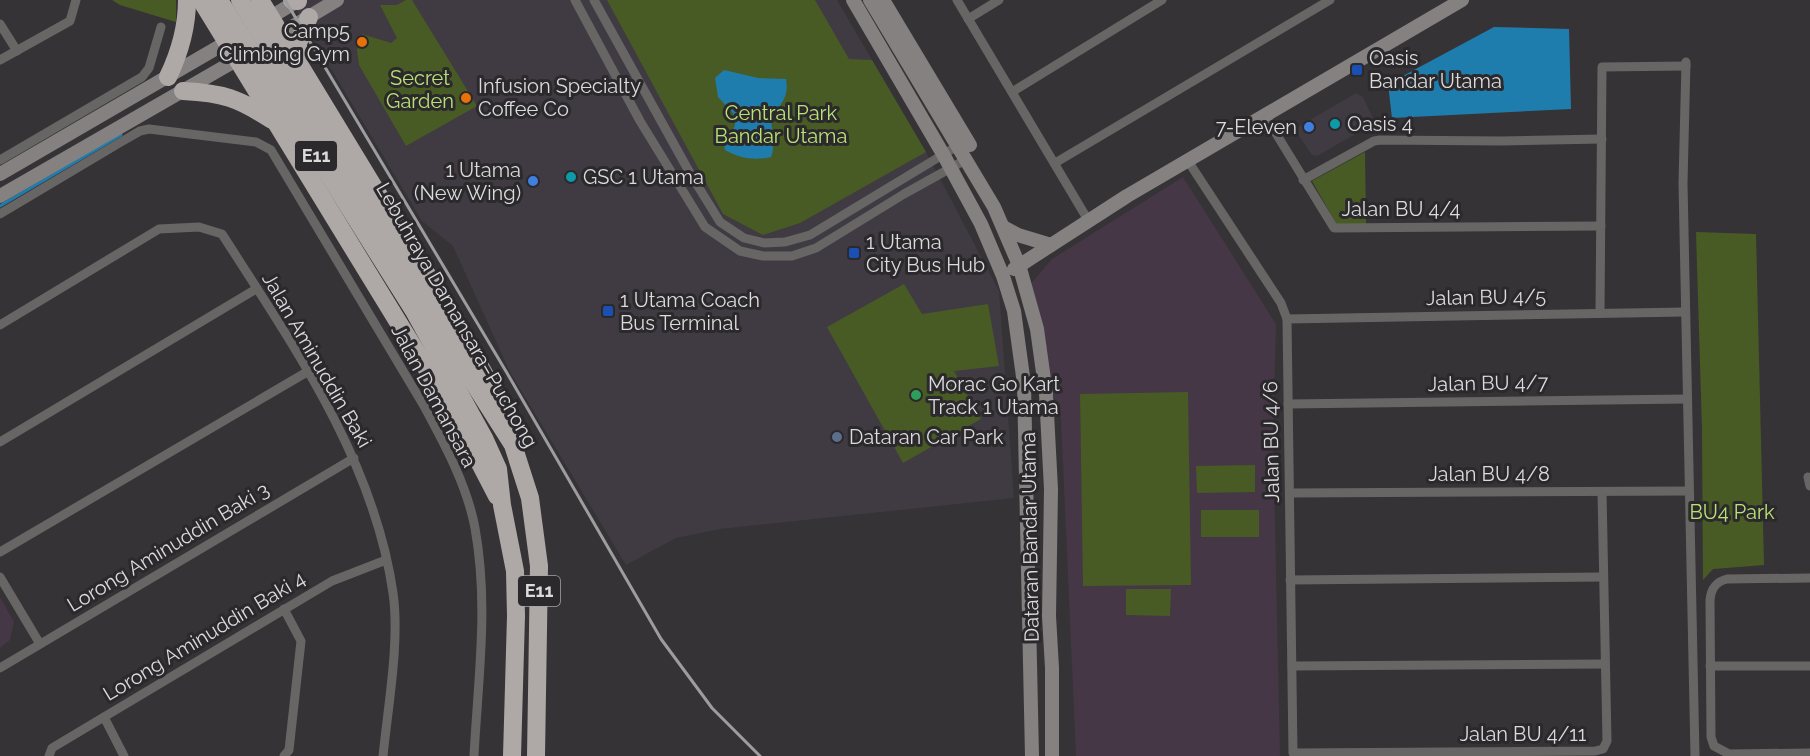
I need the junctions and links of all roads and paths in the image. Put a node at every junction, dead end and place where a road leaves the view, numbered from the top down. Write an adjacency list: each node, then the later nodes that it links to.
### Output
1 (76, 0): 28 (street)
2 (187, 0): 32 (highway)
3 (240, 0): 59 (highway, Lebuhraya Damansara–Puchong / E11)
4 (248, 0): 20 (highway)
5 (260, 0): 21 (highway)
6 (292, 0): 7 (highway)
7 (298, 0): 21 (main road)
8 (337, 0): 22 (main road)
9 (575, 0): 45 (street)
10 (594, 0): 40 (street)
11 (853, 0): 40 (main road, Dataran Bandar Utama)
12 (870, 0): 39 (main road, Dataran Bandar Utama)
13 (883, 0): 49 (main road)
14 (957, 0): 23 (street)
15 (999, 0): 23 (street)
16 (1162, 0): 35 (street)
17 (1330, 0): 44 (street)
18 (1462, 0): 19 (main road)
19 (1444, 4): 36 (main road)
20 (210, 5): 27 (highway); 59 (highway, Lebuhraya Damansara–Puchong / E11)
21 (270, 17): 26 (highway); 27 (main road)
22 (309, 17): 26 (main road); 31 (highway)
23 (968, 19): 35 (street)
24 (0, 24): 28 (street)
25 (161, 27): 42 (street)
26 (280, 34): 29 (main road); 31 (highway)
27 (227, 42): 29 (highway); 32 (main road)
28 (16, 51): 30 (street)
29 (238, 59): 33 (main road); 34 (highway)
30 (0, 60)
31 (299, 65): 34 (highway); 68 (highway)
32 (168, 77): 46 (main road)
33 (183, 91): 37 (highway); 48 (main road)
34 (258, 92): 37 (highway)
35 (1012, 92): 44 (street)
36 (1264, 114): 43 (main road); 47 (street, Jalan BU 4/4)
37 (274, 121): 73 (highway)
38 (1602, 139): 47 (street); 52 (street); 60 (street)
39 (959, 145): 40 (street); 41 (main road, Dataran Bandar Utama)
40 (943, 154): 45 (main road, Dataran Bandar Utama)
41 (967, 159): 45 (street); 49 (main road, Dataran Bandar Utama)
42 (0, 160)
43 (1188, 161): 51 (main road); 62 (street, Jalan BU 4/6)
44 (1055, 163): 51 (street)
45 (951, 168): 56 (main road, Dataran Bandar Utama)
46 (0, 174)
47 (1303, 180): 52 (street, Jalan BU 4/4)
48 (0, 196)
49 (994, 207): 53 (main road, Dataran Bandar Utama)
50 (0, 214): 95 (street, Jalan Damansara)
51 (1088, 220): 54 (main road)
52 (1601, 226): 61 (street)
53 (1003, 227): 54 (main road); 55 (main road, Dataran Bandar Utama)
54 (1051, 245): 55 (main road); 57 (main road)
55 (1019, 265): 56 (main road); 57 (main road, Dataran Bandar Utama)
56 (1001, 271): 97 (main road, Dataran Bandar Utama)
57 (1026, 285): 98 (main road, Dataran Bandar Utama)
58 (256, 289): 63 (street, Jalan Aminuddin Baki); 64 (street, Jalan Aminuddin Baki); 67 (street)
59 (421, 308): 68 (highway, Lebuhraya Damansara–Puchong / E11); 73 (highway, Lebuhraya Damansara–Puchong / E11)
60 (1685, 312): 61 (street, Jalan BU 4/5); 65 (street)
61 (1600, 313): 62 (street, Jalan BU 4/5)
62 (1287, 319): 66 (street, Jalan BU 4/6)
63 (0, 325)
64 (307, 372): 69 (street, Jalan Aminuddin Baki); 74 (street)
65 (1687, 399): 66 (street, Jalan BU 4/7); 70 (street)
66 (1288, 404): 72 (street, Jalan BU 4/6)
67 (0, 442)
68 (513, 446): 88 (highway, Lebuhraya Damansara–Puchong / E11)
69 (354, 458): 75 (street, Jalan Aminuddin Baki); 81 (street, Lorong Aminuddin Baki 3)
70 (1689, 491): 71 (street, Jalan BU 4/8); 99 (street)
71 (1602, 492): 72 (street, Jalan BU 4/8); 77 (street, Jalan BU 4/11)
72 (1290, 493): 79 (street, Jalan BU 4/6)
73 (502, 505): 96 (highway, Lebuhraya Damansara–Puchong / E11)
74 (0, 552)
75 (386, 560): 80 (street, Lorong Aminuddin Baki 4); 94 (street, Jalan Aminuddin Baki)
76 (0, 577): 81 (street)
77 (1603, 577): 79 (street); 82 (street, Jalan BU 4/11)
78 (1810, 578): 84 (street)
79 (1290, 580): 83 (street, Jalan BU 4/6)
80 (284, 609): 87 (street, Lorong Aminuddin Baki 4); 93 (street)
81 (40, 644): 86 (street, Lorong Aminuddin Baki 3)
82 (1605, 664): 83 (street); 89 (street, Jalan BU 4/11)
83 (1292, 666): 89 (street, Jalan BU 4/6)
84 (1710, 666): 85 (street); 90 (street)
85 (1810, 666)
86 (0, 668)
87 (104, 717): 91 (street, Lorong Aminuddin Baki 4); 92 (street)
88 (538, 750)
89 (1293, 753)
90 (1810, 753)
91 (49, 756)
92 (124, 756)
93 (284, 756)
94 (383, 756)
95 (474, 756)
96 (512, 756)
97 (1032, 756)
98 (1052, 756)
99 (1695, 756)

